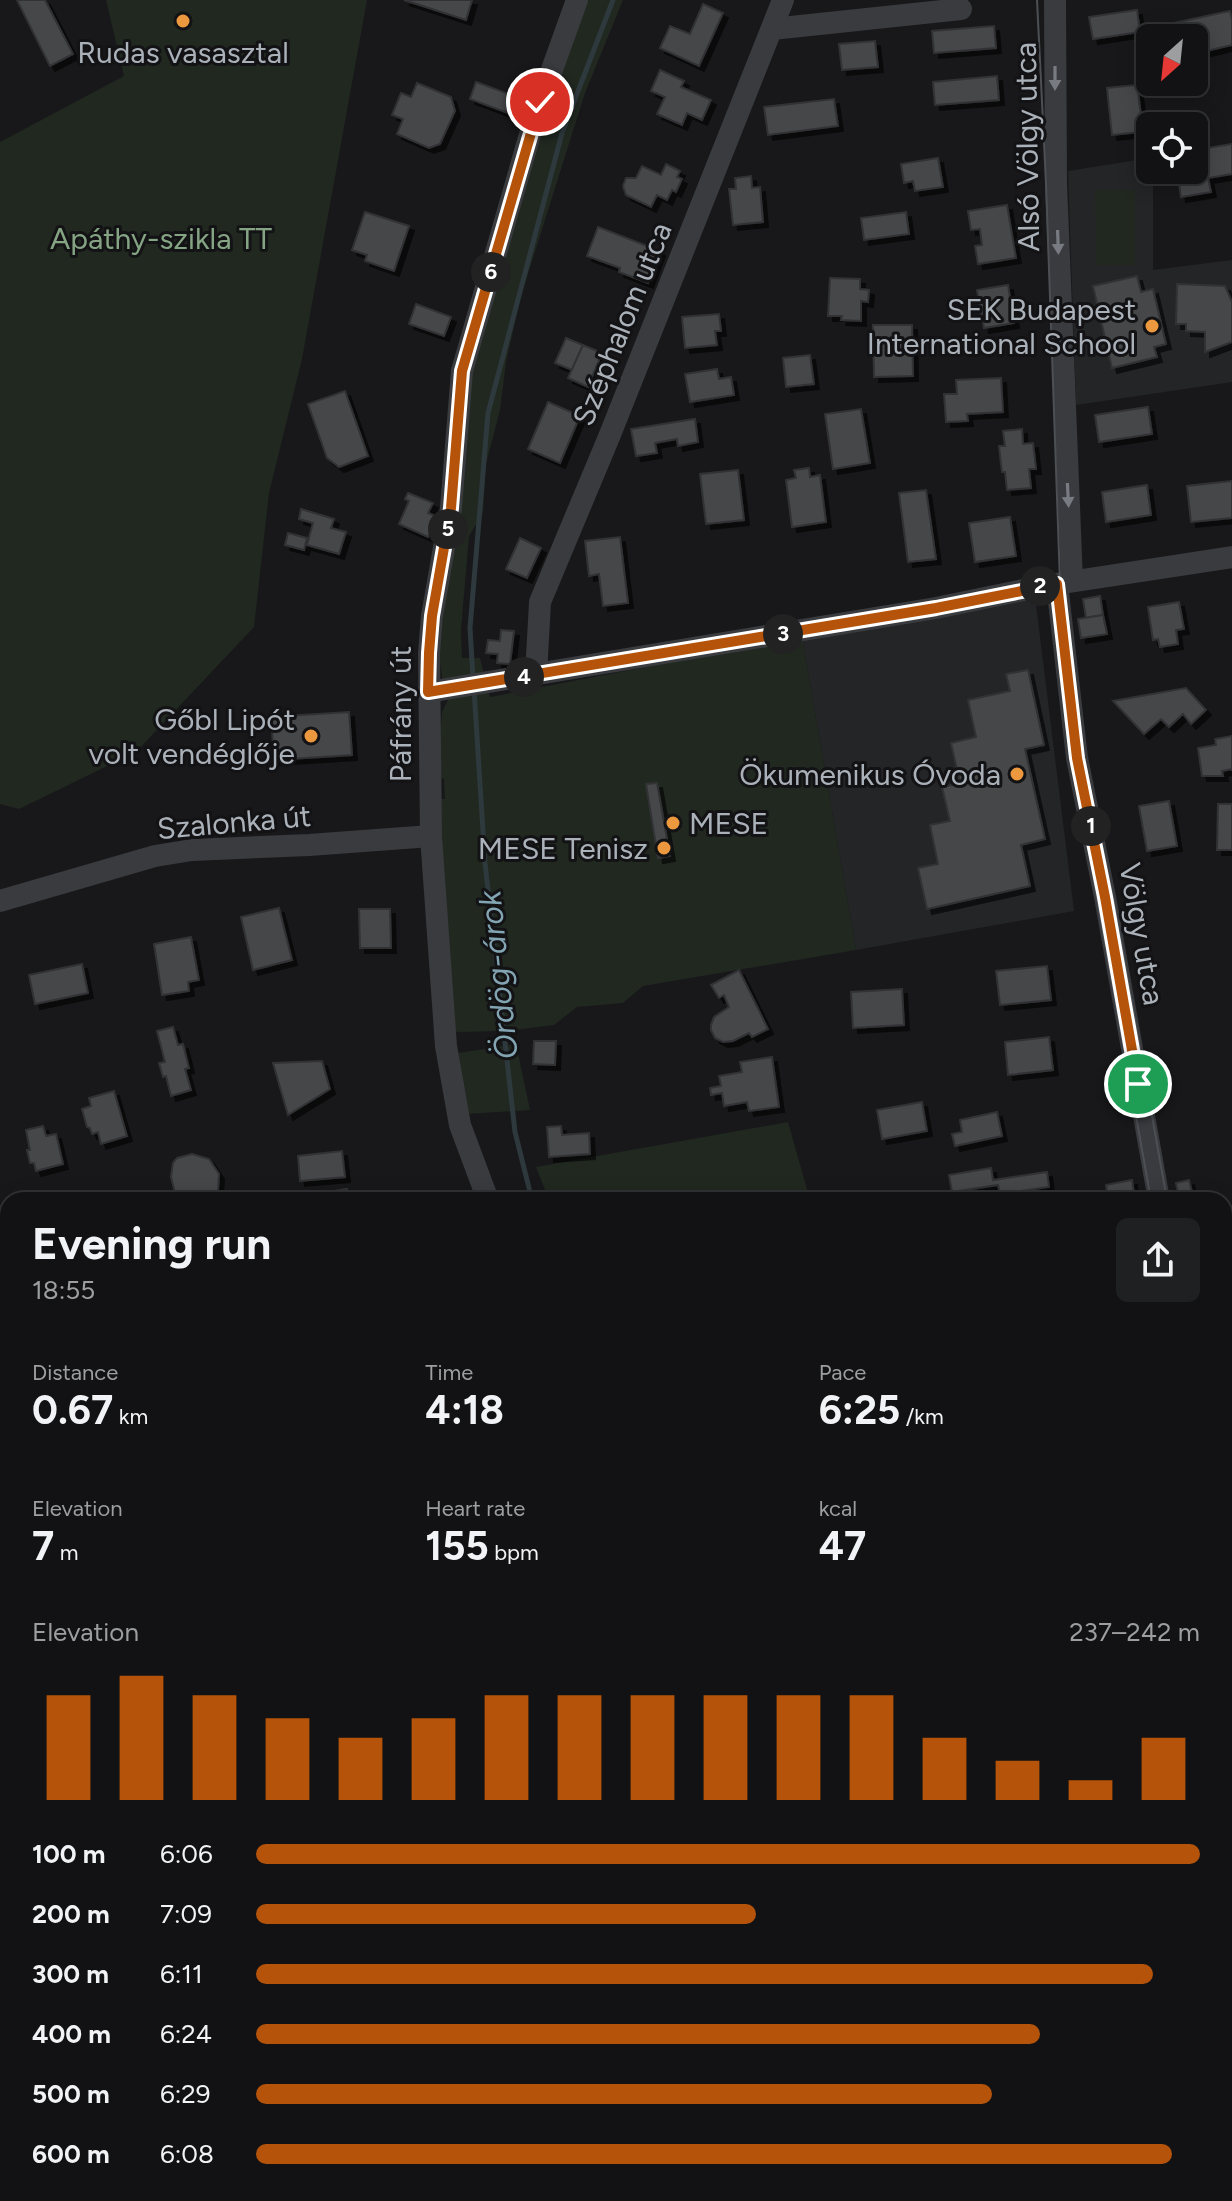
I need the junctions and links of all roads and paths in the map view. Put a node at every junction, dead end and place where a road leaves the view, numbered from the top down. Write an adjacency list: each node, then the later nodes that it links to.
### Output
1 (577, 0): 9 (street, Páfrány út)
2 (783, 0): 5 (street, Széphalom utca)
3 (1055, 0): 7 (street, Alsó Völgy utca, one-way to 7)
4 (961, 9): 5 (street)
5 (772, 29): 8 (street, Széphalom utca)
6 (1232, 557): 7 (street)
7 (1064, 582): 8 (street); 13 (street, Völgy utca)
8 (536, 675): 9 (street)
9 (438, 691): 10 (street, Páfrány út)
10 (431, 836): 11 (street, Szalonka út); 12 (street, Páfrány út)
11 (5, 897)
12 (485, 1192)
13 (1158, 1192)

